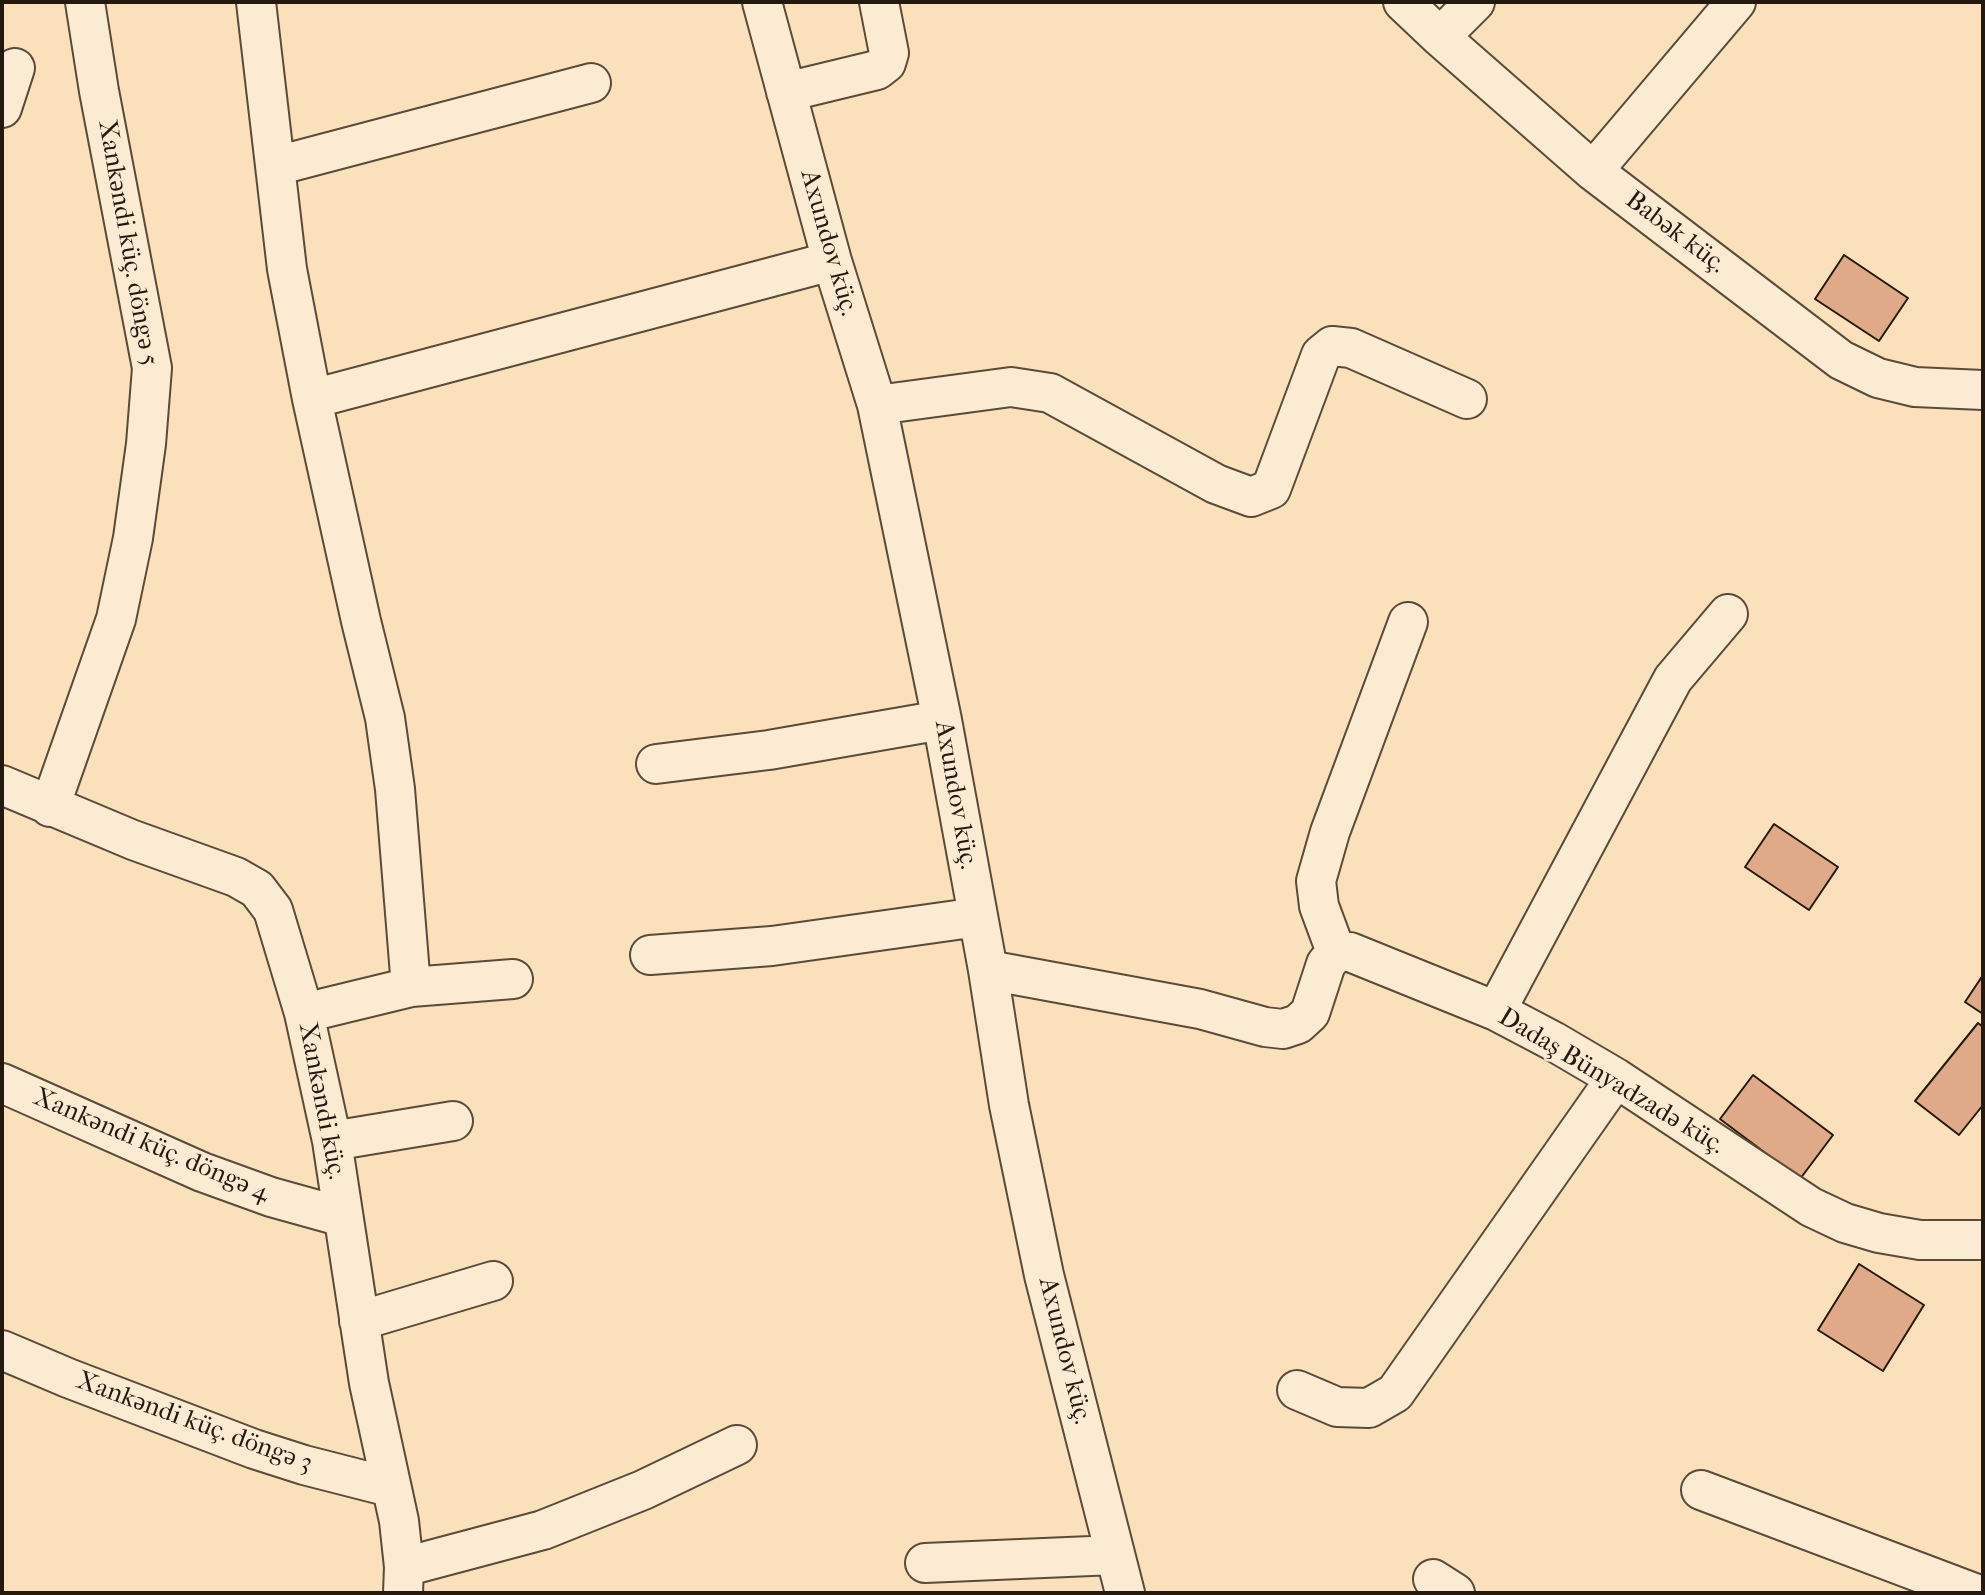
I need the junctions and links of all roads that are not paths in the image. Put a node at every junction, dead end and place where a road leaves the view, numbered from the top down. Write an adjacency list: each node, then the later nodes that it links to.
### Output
1 (85, 2): 25 (street, Xankəndi küç. döngə 5)
2 (256, 2): 13 (street)
3 (762, 2): 11 (street, Axundov küç.)
4 (879, 2): 11 (street)
5 (1403, 2): 8 (street, Babək küç.)
6 (1475, 2): 8 (street)
7 (1736, 2): 14 (street)
8 (1440, 37): 14 (street, Babək küç.)
9 (15, 68): 12 (street)
10 (591, 83): 13 (street)
11 (786, 92): 15 (street, Axundov küç.)
12 (2, 108)
13 (276, 166): 17 (street)
14 (1593, 171): 16 (street, Babək küç.)
15 (832, 261): 17 (street); 19 (street, Axundov küç.)
16 (1983, 390)
17 (312, 399): 31 (street)
18 (1467, 399): 19 (street)
19 (877, 405): 22 (street, Axundov küç.)
20 (1728, 614): 32 (street)
21 (1408, 622): 27 (street)
22 (942, 720): 23 (street); 26 (street, Axundov küç.)
23 (656, 764)
24 (2, 785): 25 (street, Xankəndi küç.)
25 (50, 807): 33 (street, Xankəndi küç.)
26 (978, 917): 28 (street); 29 (street, Axundov küç.)
27 (1336, 952): 29 (street); 32 (street, Dadaş Bünyadzadə küç.)
28 (650, 955)
29 (988, 970): 47 (street, Axundov küç.)
30 (513, 979): 31 (street)
31 (411, 987): 33 (street)
32 (1496, 1011): 34 (street, Dadaş Bünyadzadə küç.)
33 (304, 1013): 37 (street, Xankəndi küç.)
34 (1616, 1078): 39 (street, Dadaş Bünyadzadə küç.); 43 (street)
35 (2, 1083): 38 (street, Xankəndi küç. döngə 4)
36 (453, 1121): 37 (street)
37 (332, 1141): 38 (street, Xankəndi küç.)
38 (343, 1217): 41 (street, Xankəndi küç.)
39 (1983, 1240)
40 (494, 1281): 41 (street)
41 (359, 1321): 45 (street, Xankəndi küç.)
42 (2, 1350): 45 (street, Xankəndi küç. döngə 3)
43 (1297, 1390)
44 (737, 1445): 49 (street)
45 (390, 1487): 49 (street, Xankəndi küç.)
46 (1701, 1490): 51 (street)
47 (1115, 1555): 48 (street); 50 (street, Axundov küç.)
48 (925, 1563)
49 (404, 1580)
50 (1125, 1593)
51 (1974, 1593)

